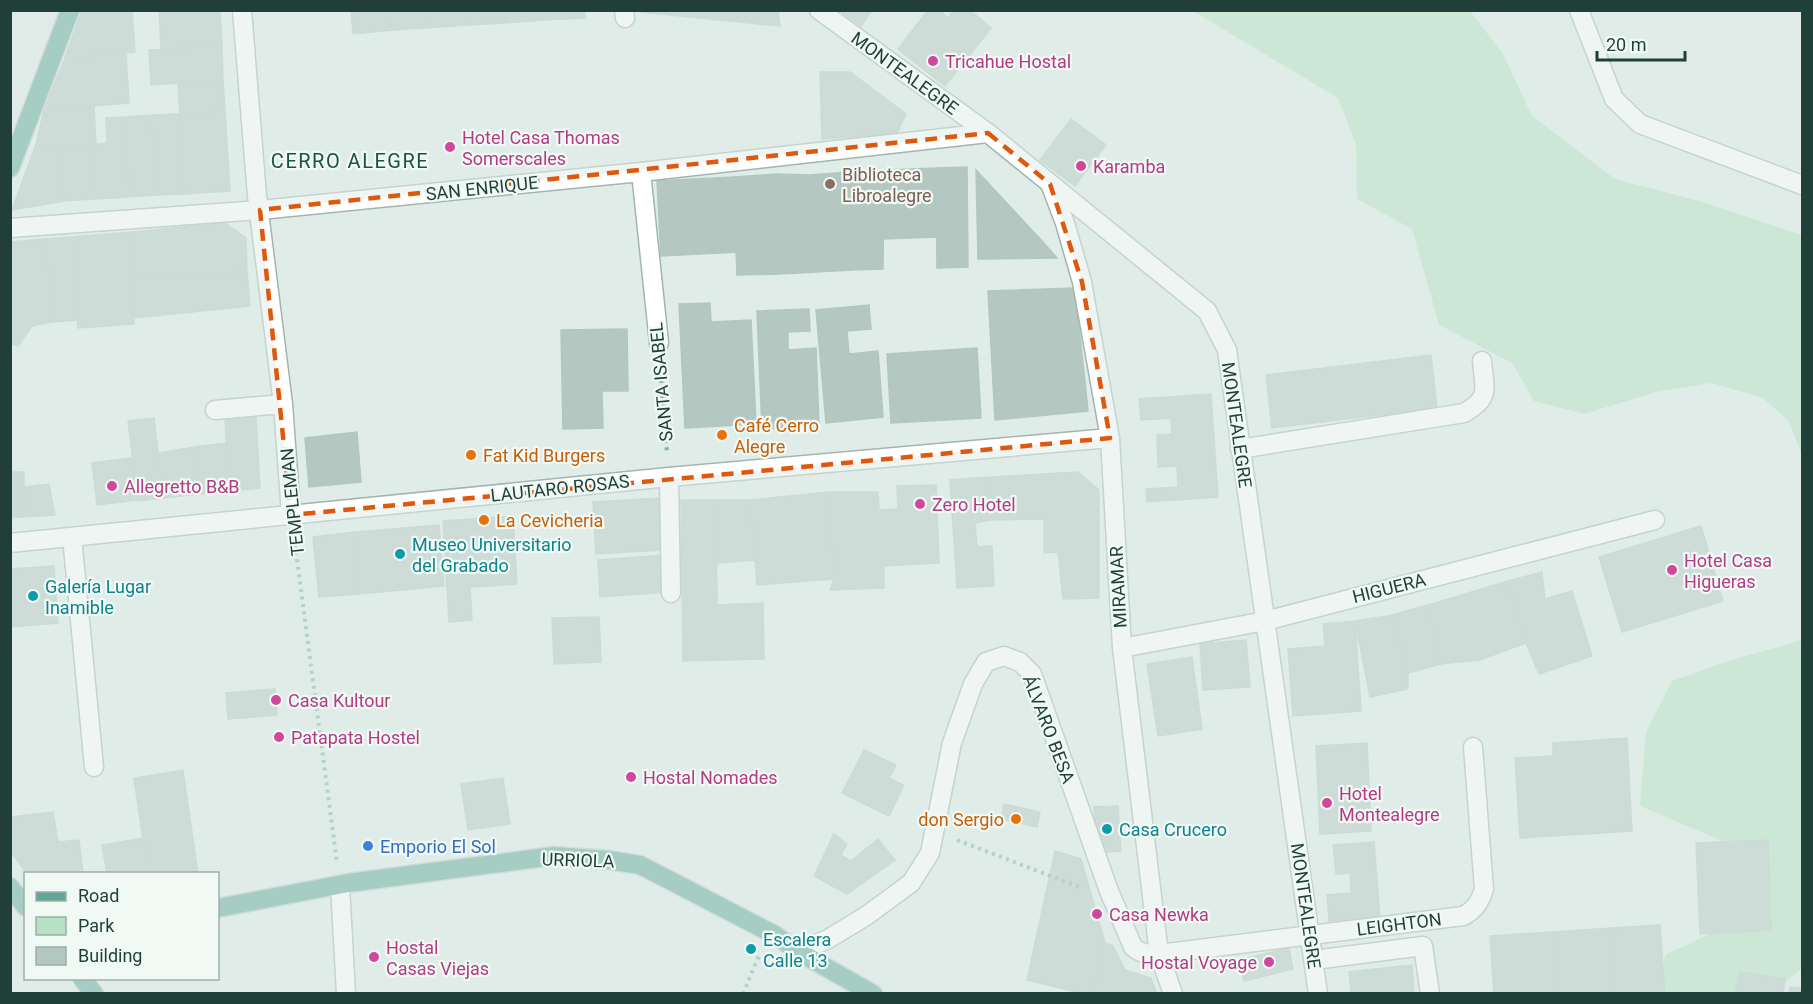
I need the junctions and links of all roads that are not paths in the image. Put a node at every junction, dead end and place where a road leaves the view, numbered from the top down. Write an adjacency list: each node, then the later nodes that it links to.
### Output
1 (70, 10): 6 (main road)
2 (242, 10): 10 (street, TEMPLEMAN)
3 (819, 10): 5 (street, MONTEALEGRE)
4 (1579, 10): 9 (street)
5 (988, 133): 7 (street, SAN ENRIQUE); 8 (street, MONTEALEGRE)
6 (10, 168)
7 (641, 172): 10 (street, SAN ENRIQUE); 12 (street, SANTA ISABEL)
8 (1050, 184): 16 (street, MIRAMAR); 17 (street, MONTEALEGRE)
9 (1803, 185)
10 (260, 210): 11 (street, SAN ENRIQUE); 14 (street, TEMPLEMAN)
11 (10, 228)
12 (659, 343)
13 (1482, 360): 17 (street)
14 (284, 404): 15 (street); 19 (street, TEMPLEMAN)
15 (215, 410)
16 (1110, 438): 18 (street, LAUTARO ROSAS); 25 (street, MIRAMAR)
17 (1240, 449): 24 (street, MONTEALEGRE)
18 (669, 477): 19 (street, LAUTARO ROSAS); 23 (street)
19 (291, 515): 21 (street, LAUTARO ROSAS)
20 (1655, 520): 24 (street, HIGUERA)
21 (72, 537): 22 (street, LAUTARO ROSAS); 27 (street)
22 (10, 543)
23 (671, 593)
24 (1265, 621): 25 (street, HIGUERA); 32 (street, MONTEALEGRE)
25 (1122, 648): 34 (street, MIRAMAR)
26 (1473, 747): 32 (street, LEIGHTON)
27 (94, 767)
28 (340, 885): 31 (main road, URRIOLA); 33 (main road, URRIOLA); 38 (street)
29 (10, 887): 30 (main road)
30 (19, 905)
31 (219, 908)
32 (1311, 934): 34 (street, LEIGHTON); 35 (street, MONTEALEGRE)
33 (799, 952): 34 (street, ÁLVARO BESA); 39 (main road, URRIOLA)
34 (1159, 954): 40 (street, MIRAMAR)
35 (1314, 960): 41 (street, MONTEALEGRE); 42 (street)
36 (84, 980): 37 (main road)
37 (94, 993)
38 (346, 993)
39 (873, 993)
40 (1173, 993)
41 (1318, 993)
42 (1430, 993)

